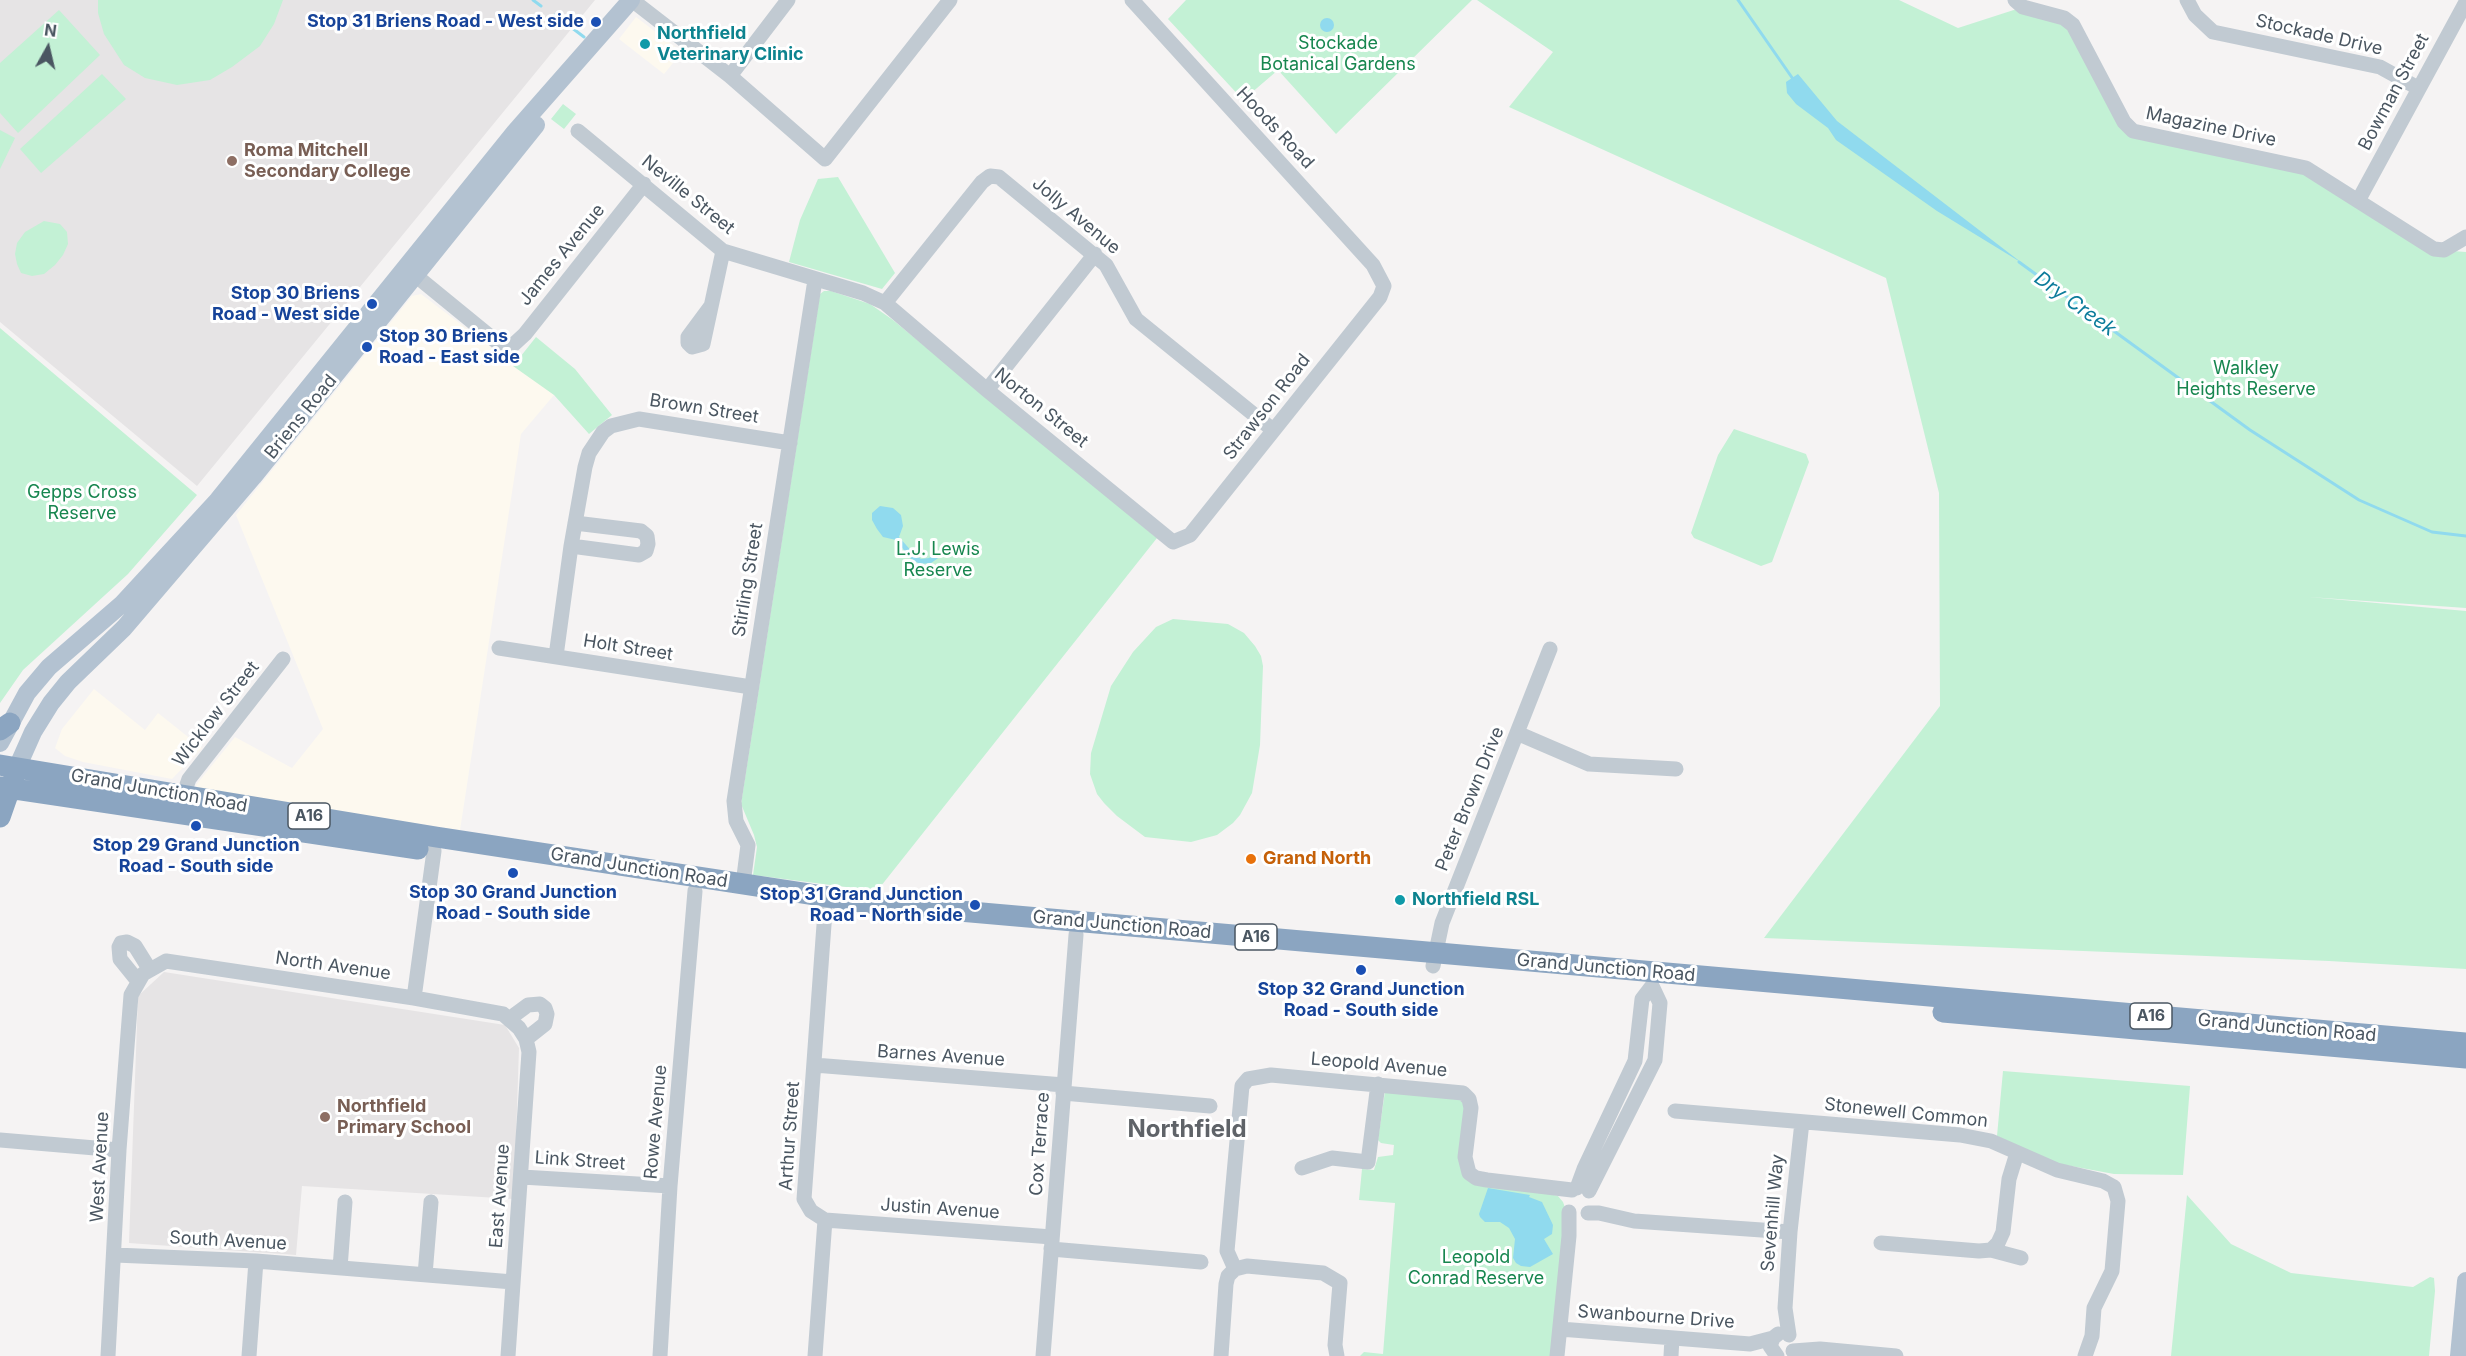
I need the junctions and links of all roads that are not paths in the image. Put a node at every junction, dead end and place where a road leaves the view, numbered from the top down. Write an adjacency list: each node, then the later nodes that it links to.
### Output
1 (632, 0): 8 (street); 16 (main road, Briens Road)
2 (788, 0): 8 (street)
3 (950, 0): 8 (street)
4 (1132, 0): 18 (street, Hoods Road)
5 (2015, 0): 12 (street, Magazine Drive)
6 (2187, 0): 9 (street, Stockade Drive)
7 (2466, 2): 9 (street, Bowman Street)
8 (730, 76)
9 (2418, 88): 12 (street, Bowman Street)
10 (578, 130): 11 (street, Neville Street)
11 (644, 184): 14 (street, Neville Street); 16 (street, James Avenue)
12 (2358, 201): 13 (street, Magazine Drive)
13 (2466, 237)
14 (723, 251): 17 (street, Neville Street); 20 (street)
15 (1095, 254): 19 (street, Jolly Avenue); 21 (street); 22 (street, Jolly Avenue)
16 (410, 271): 32 (main road, Briens Road); 35 (main road, Briens Road)
17 (815, 280): 19 (street, Neville Street); 23 (street, Stirling Street)
18 (1384, 286): 22 (street, Strawson Road)
19 (885, 303): 21 (street, Norton Street)
20 (711, 306)
21 (987, 390): 25 (street, Norton Street)
22 (1273, 430): 25 (street, Strawson Road)
23 (790, 443): 24 (street, Brown Street); 31 (street, Stirling Street)
24 (575, 523): 26 (street, Brown Street); 26 (street)
25 (1173, 542)
26 (571, 546): 29 (street, Brown Street)
27 (500, 648): 29 (street, Holt Street)
28 (1550, 649): 33 (street, Peter Brown Drive)
29 (556, 656): 31 (street, Holt Street)
30 (283, 659): 38 (street, Wicklow Street)
31 (751, 687): 43 (street, Stirling Street)
32 (5, 727): 34 (main road, Briens Road)
33 (1517, 733): 36 (street); 47 (street, Peter Brown Drive)
34 (0, 743)
35 (8, 766): 37 (highway); 38 (highway, Grand Junction Road / A16)
36 (1676, 769)
37 (5, 787): 38 (highway, Grand Junction Road / A16); 39 (highway)
38 (182, 805): 40 (highway, Grand Junction Road / A16)
39 (0, 817)
40 (435, 844): 41 (highway, Grand Junction Road / A16); 50 (street)
41 (611, 871): 42 (highway, Grand Junction Road / A16); 43 (highway, Grand Junction Road / A16)
42 (695, 891): 43 (highway, Grand Junction Road / A16); 67 (street, Rowe Avenue)
43 (742, 891): 44 (highway, Grand Junction Road / A16); 45 (highway, Grand Junction Road / A16)
44 (825, 910): 45 (highway, Grand Junction Road / A16); 55 (street, Arthur Street)
45 (1076, 928): 47 (highway, Grand Junction Road / A16); 58 (street, Cox Terrace)
46 (121, 943): 48 (street)
47 (1434, 959): 49 (highway, Grand Junction Road / A16)
48 (143, 975): 50 (street, North Avenue); 63 (street, West Avenue)
49 (1652, 979): 52 (highway, Grand Junction Road / A16); 53 (highway, Grand Junction Road / A16); 68 (street)
50 (414, 998): 51 (street, North Avenue)
51 (518, 1029): 51 (street); 66 (street, East Avenue)
52 (2466, 1043)
53 (2439, 1056): 54 (highway, Grand Junction Road / A16); 56 (main road)
54 (2466, 1058)
55 (814, 1065): 58 (street, Barnes Avenue); 71 (street, Arthur Street)
56 (2466, 1070)
57 (1378, 1084): 65 (street); 68 (street, Leopold Avenue); 81 (street, Leopold Avenue)
58 (1064, 1089): 59 (street, Barnes Avenue); 73 (street, Cox Terrace)
59 (1210, 1106)
60 (1675, 1111): 61 (street, Stonewell Common)
61 (1802, 1122): 64 (street, Stonewell Common); 72 (street, Sevenhill Way)
62 (0, 1140): 63 (street)
63 (119, 1150): 76 (street, West Avenue)
64 (2017, 1154): 75 (street); 87 (street, Stonewell Common)
65 (1302, 1168)
66 (522, 1177): 67 (street, Link Street); 84 (street, East Avenue)
67 (670, 1186): 93 (street, Rowe Avenue)
68 (1580, 1201): 72 (street, Leopold Avenue); 86 (street)
69 (345, 1202): 80 (street)
70 (431, 1202): 82 (street)
71 (825, 1220): 73 (street, Justin Avenue); 94 (street)
72 (1790, 1232): 89 (street, Sevenhill Way)
73 (1052, 1243): 79 (street, Justin Avenue); 95 (street, Cox Terrace)
74 (1881, 1243): 75 (street)
75 (1991, 1250): 77 (street)
76 (115, 1255): 78 (street, South Avenue); 90 (street, West Avenue)
77 (2021, 1258)
78 (256, 1261): 80 (street, South Avenue); 91 (street)
79 (1201, 1262)
80 (340, 1268): 82 (street, South Avenue)
81 (1235, 1269): 96 (street); 97 (street)
82 (425, 1275): 84 (street, South Avenue)
83 (2466, 1281): 85 (main road)
84 (513, 1282): 92 (street, East Avenue)
85 (2464, 1315): 103 (main road)
86 (1560, 1329): 88 (street, Swanbourne Drive); 98 (street)
87 (2092, 1336): 101 (street, Stonewell Common); 102 (street, Stonewell Common)
88 (1672, 1338): 89 (street, Swanbourne Drive); 99 (street)
89 (1783, 1345): 100 (street, Swanbourne Drive)
90 (108, 1356)
91 (249, 1356)
92 (508, 1356)
93 (660, 1356)
94 (815, 1356)
95 (1043, 1356)
96 (1221, 1356)
97 (1337, 1356)
98 (1557, 1356)
99 (1671, 1356)
100 (1896, 1356)
101 (2085, 1356)
102 (2096, 1356)
103 (2459, 1356)

